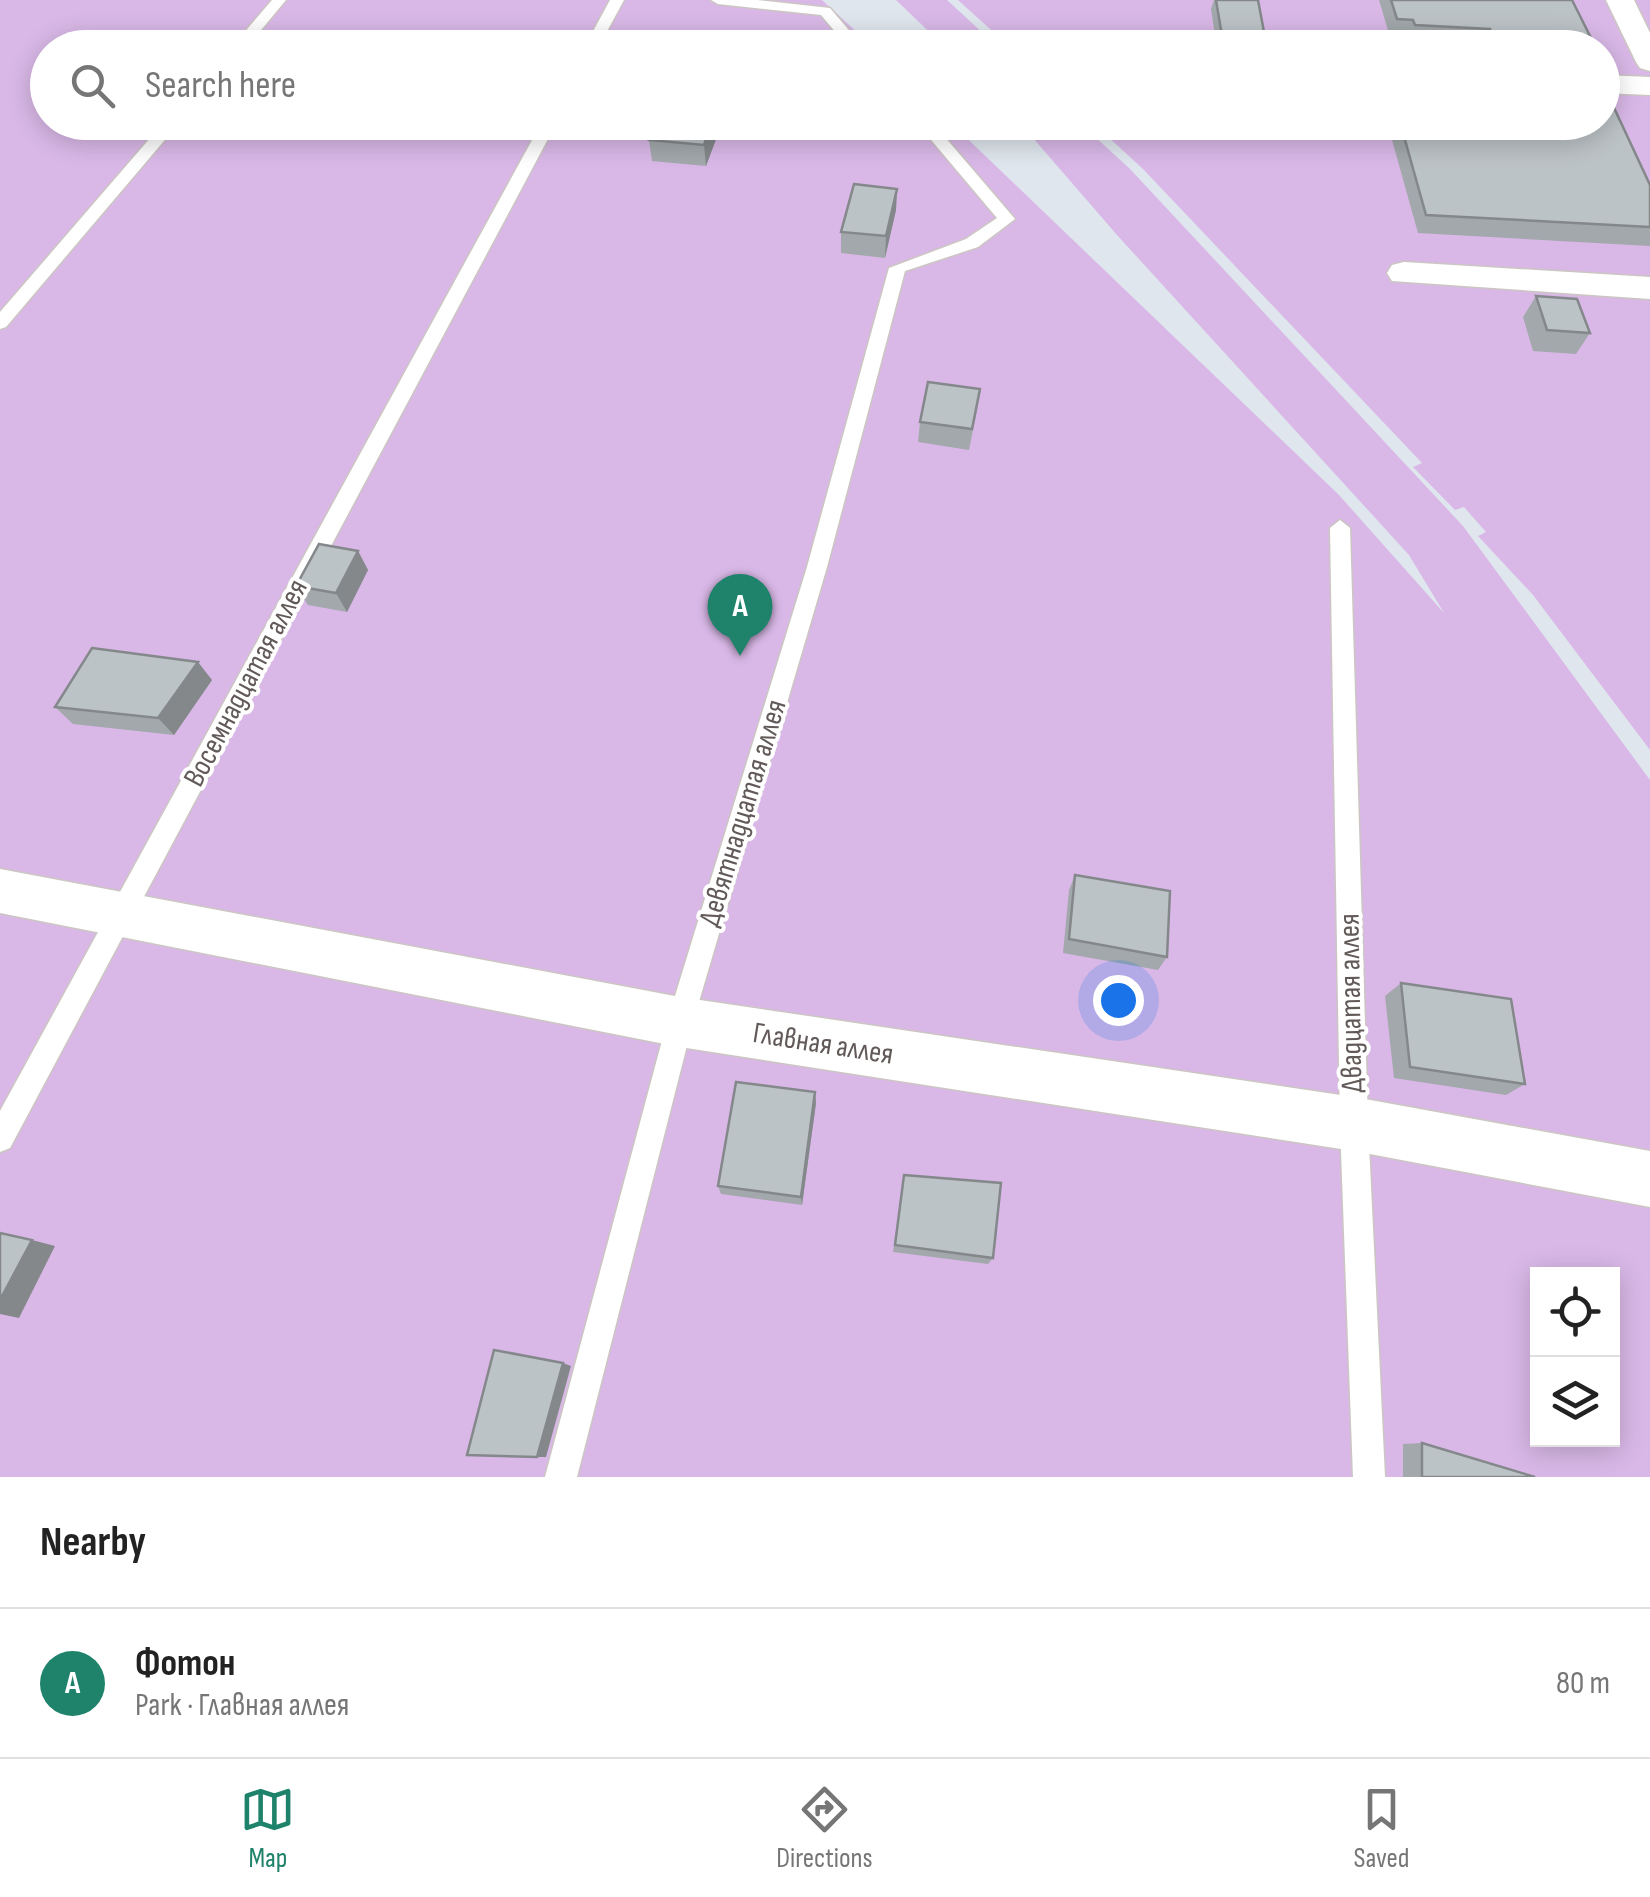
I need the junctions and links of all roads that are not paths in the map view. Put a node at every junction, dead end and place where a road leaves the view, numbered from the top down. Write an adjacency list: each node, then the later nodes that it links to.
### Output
1 (279, 0): 5 (lane)
2 (616, 0): 6 (lane)
3 (718, 0): 7 (lane)
4 (1620, 0): 8 (street)
5 (253, 30)
6 (600, 30)
7 (841, 30)
8 (1650, 62)
9 (1620, 85): 10 (street)
10 (1650, 86)
11 (158, 140): 16 (lane)
12 (540, 140): 19 (lane, Восемнадцатая аллея)
13 (939, 140): 20 (lane, Девятнадцатая аллея)
14 (1404, 273): 15 (street)
15 (1650, 288)
16 (0, 323)
17 (1340, 528): 21 (lane, Двадцатая аллея)
18 (0, 891): 19 (street, Главная аллея)
19 (120, 914): 20 (street, Главная аллея); 22 (lane, Восемнадцатая аллея)
20 (680, 1022): 21 (street, Главная аллея); 24 (lane, Девятнадцатая аллея)
21 (1354, 1124): 23 (street, Главная аллея); 25 (lane, Двадцатая аллея)
22 (0, 1138)
23 (1650, 1179)
24 (562, 1477)
25 (1369, 1477)

